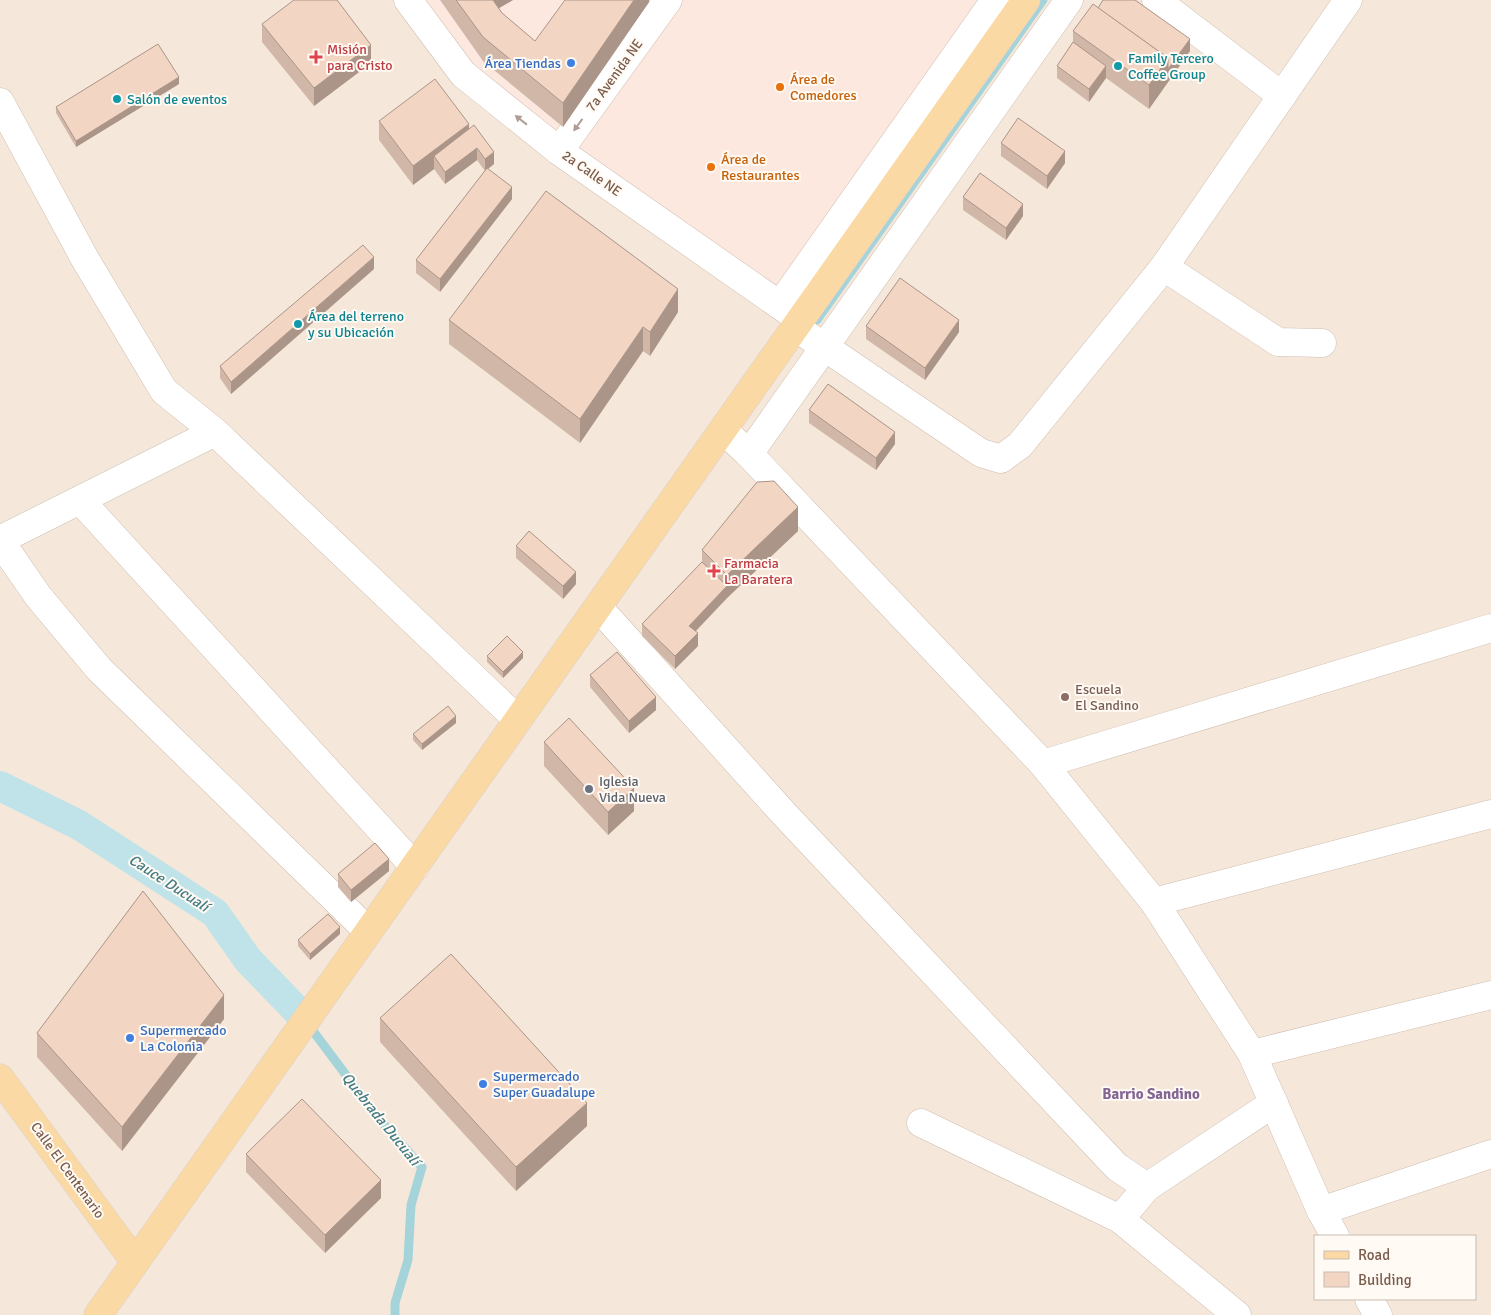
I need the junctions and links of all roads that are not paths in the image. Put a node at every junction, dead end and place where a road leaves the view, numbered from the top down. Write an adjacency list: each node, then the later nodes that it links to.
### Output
1 (408, 0): 10 (street, 2a Calle NE, one-way to 1)
2 (668, 0): 10 (street, 7a Avenida NE, one-way to 10)
3 (995, 0): 12 (street)
4 (1026, 0): 12 (main road)
5 (1069, 0): 14 (street)
6 (1156, 0): 8 (street)
7 (1348, 0): 8 (street)
8 (1282, 96): 11 (street)
9 (0, 102): 16 (street)
10 (560, 150): 12 (street, 2a Calle NE)
11 (1164, 267): 13 (street); 14 (street, 2a Calle NE)
12 (792, 317): 14 (street, 2a Calle NE); 15 (main road)
13 (1322, 343)
14 (824, 347): 17 (street)
15 (723, 430): 17 (street); 20 (main road)
16 (215, 432): 18 (street); 22 (street)
17 (749, 454): 23 (street)
18 (80, 500): 19 (street); 25 (street)
19 (0, 540): 27 (street)
20 (598, 607): 22 (main road); 34 (street)
21 (1491, 628): 23 (street)
22 (518, 720): 25 (main road)
23 (1043, 764): 26 (street)
24 (1491, 814): 26 (street)
25 (414, 867): 27 (main road)
26 (1154, 902): 29 (street)
27 (368, 932): 38 (main road)
28 (1491, 995): 29 (street)
29 (1252, 1054): 31 (street)
30 (0, 1078): 38 (main road, Calle El Centenario)
31 (1274, 1103): 34 (street); 35 (street)
32 (921, 1123): 36 (street)
33 (1491, 1154): 35 (street)
34 (1147, 1187): 36 (street)
35 (1321, 1211): 37 (street)
36 (1120, 1219): 41 (street)
37 (1334, 1235)
38 (135, 1262): 40 (main road)
39 (1370, 1300): 42 (street)
40 (98, 1315)
41 (1237, 1315)
42 (1378, 1315)

